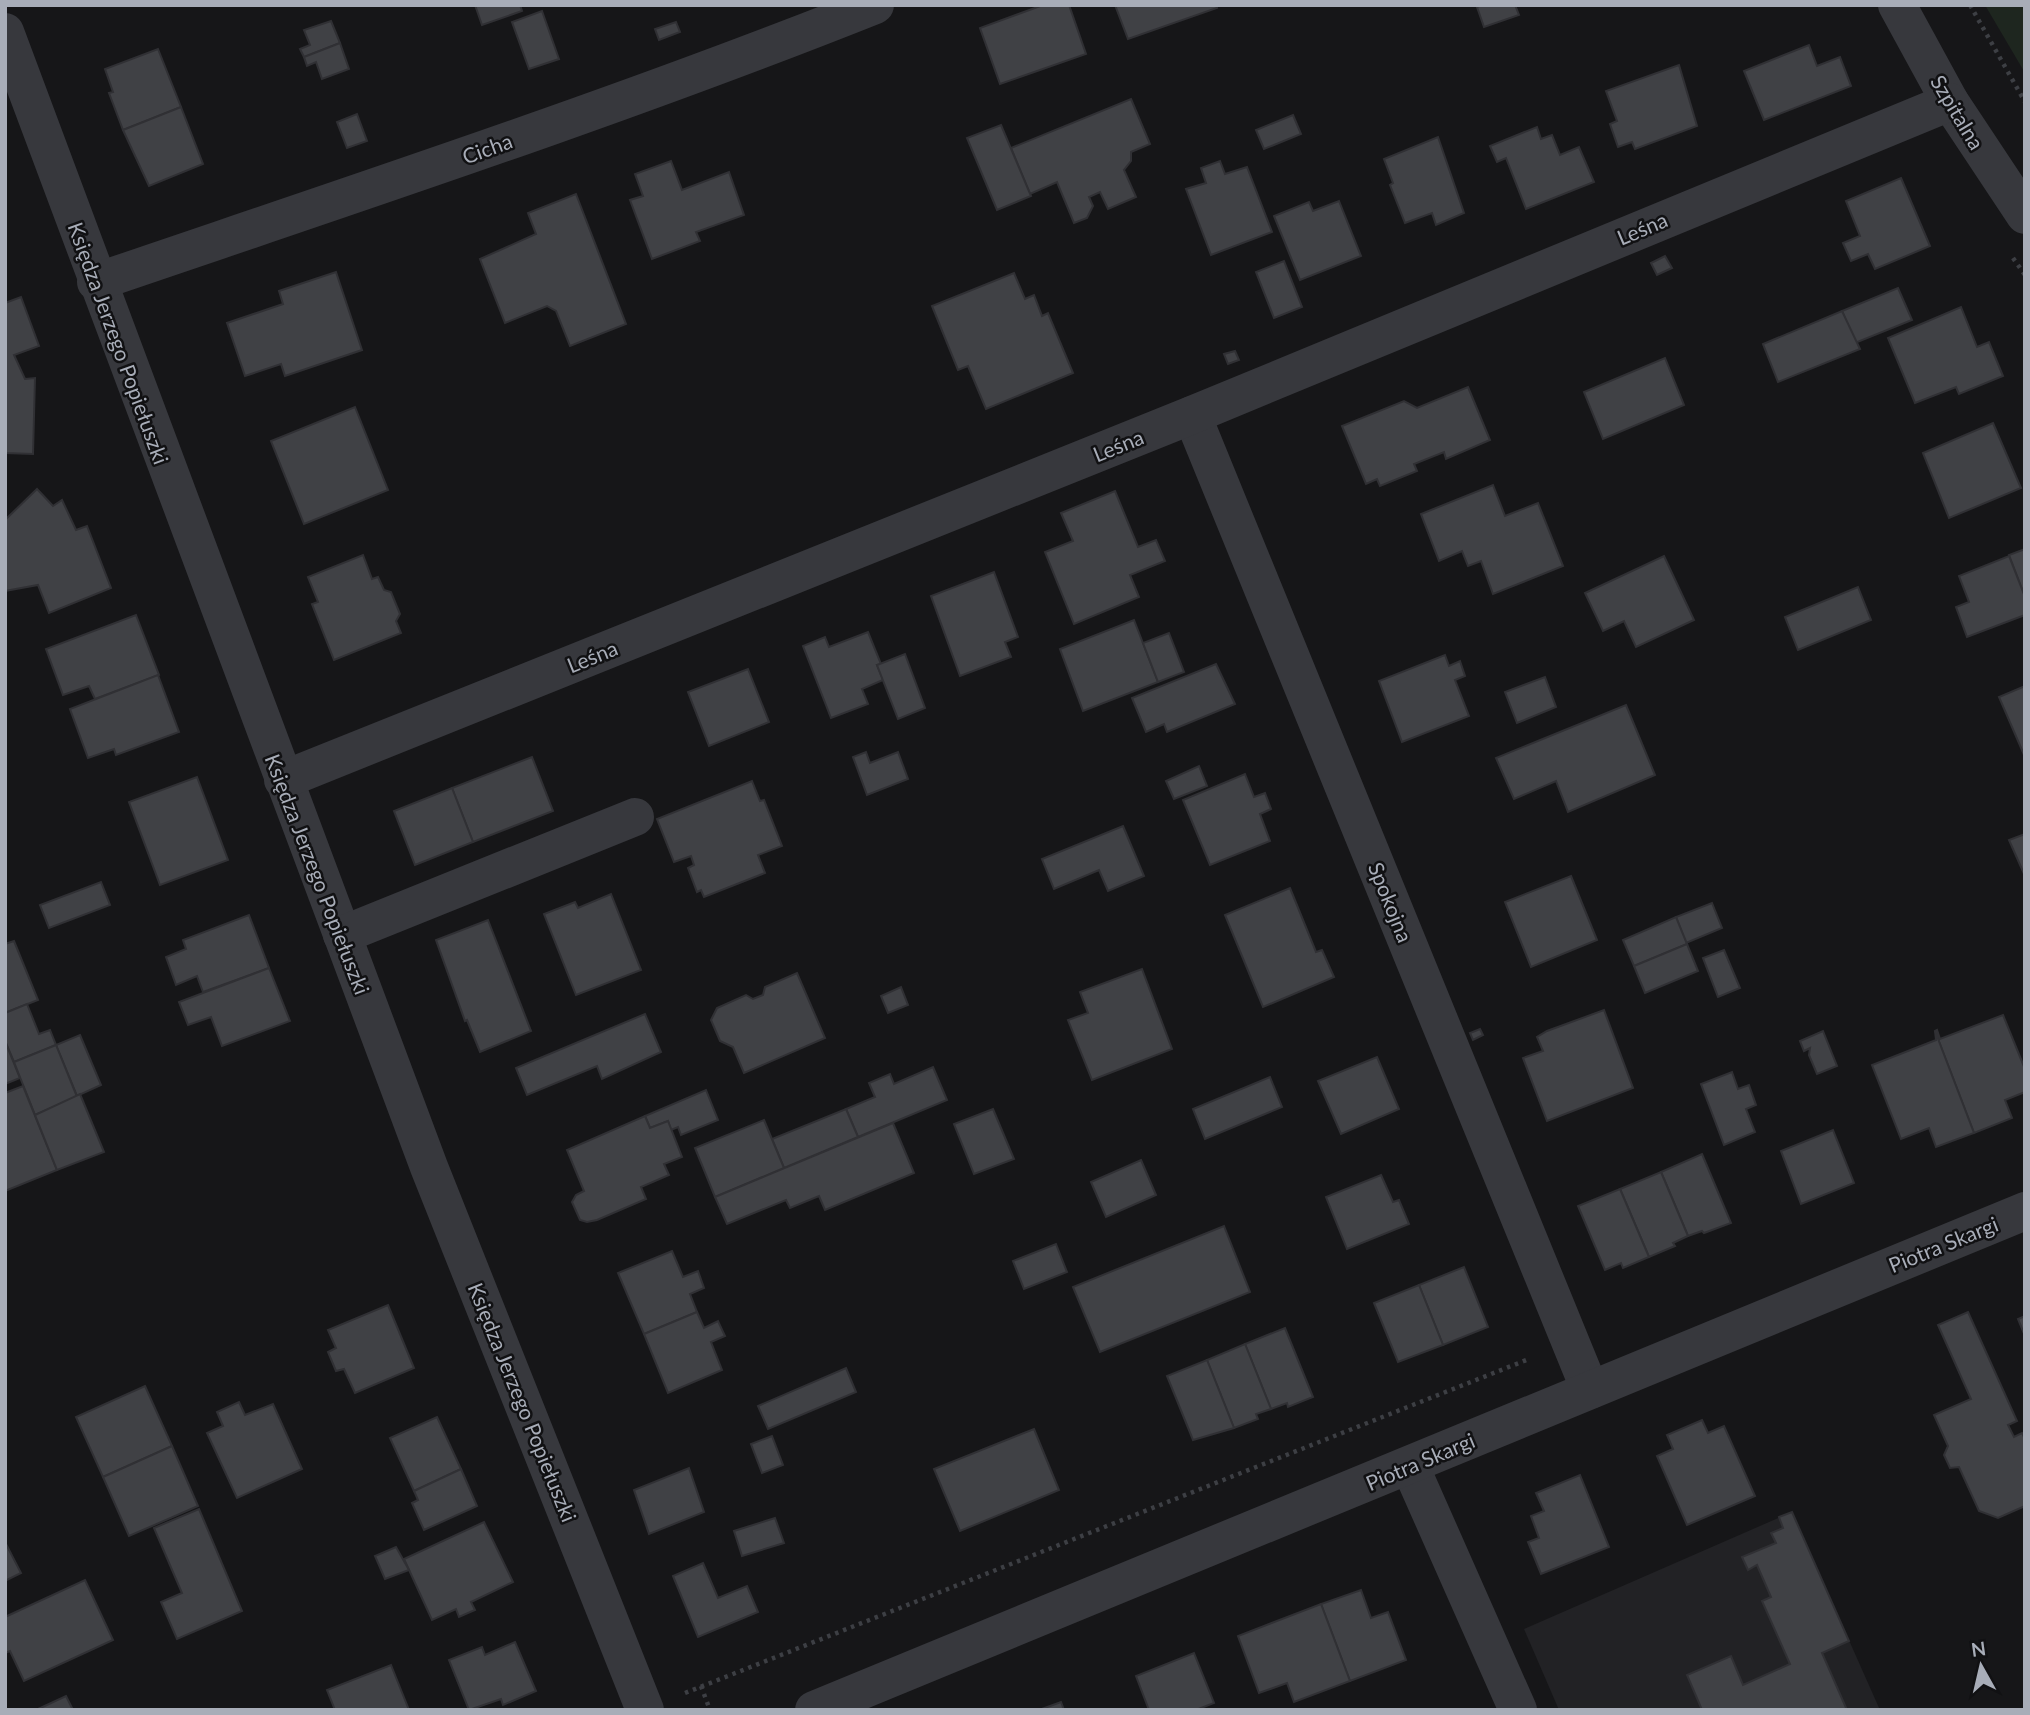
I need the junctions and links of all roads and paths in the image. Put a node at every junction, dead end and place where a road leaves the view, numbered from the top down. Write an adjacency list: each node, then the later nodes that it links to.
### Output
1 (875, 5): 8 (street, Cicha)
2 (1897, 5): 5 (street, Szpitalna)
3 (1969, 5): 6 (path)
4 (5, 32): 8 (street, Księdza Jerzego Popiełuszki)
5 (1950, 102): 7 (street, Szpitalna); 9 (street, Leśna)
6 (2025, 102)
7 (2025, 215)
8 (96, 282): 10 (street, Księdza Jerzego Popiełuszki)
9 (1192, 415): 10 (street, Leśna); 14 (street, Spokojna)
10 (283, 780): 12 (street, Księdza Jerzego Popiełuszki)
11 (635, 817): 12 (street)
12 (342, 935): 18 (street, Księdza Jerzego Popiełuszki)
13 (2025, 1210): 15 (street, Piotra Skargi)
14 (1574, 1350): 15 (street, Spokojna); 17 (path)
15 (1590, 1390): 16 (street, Piotra Skargi)
16 (1410, 1466): 20 (street, Piotra Skargi); 21 (street)
17 (701, 1686): 18 (path); 19 (path)
18 (645, 1710)
19 (710, 1710)
20 (814, 1710)
21 (1518, 1710)

